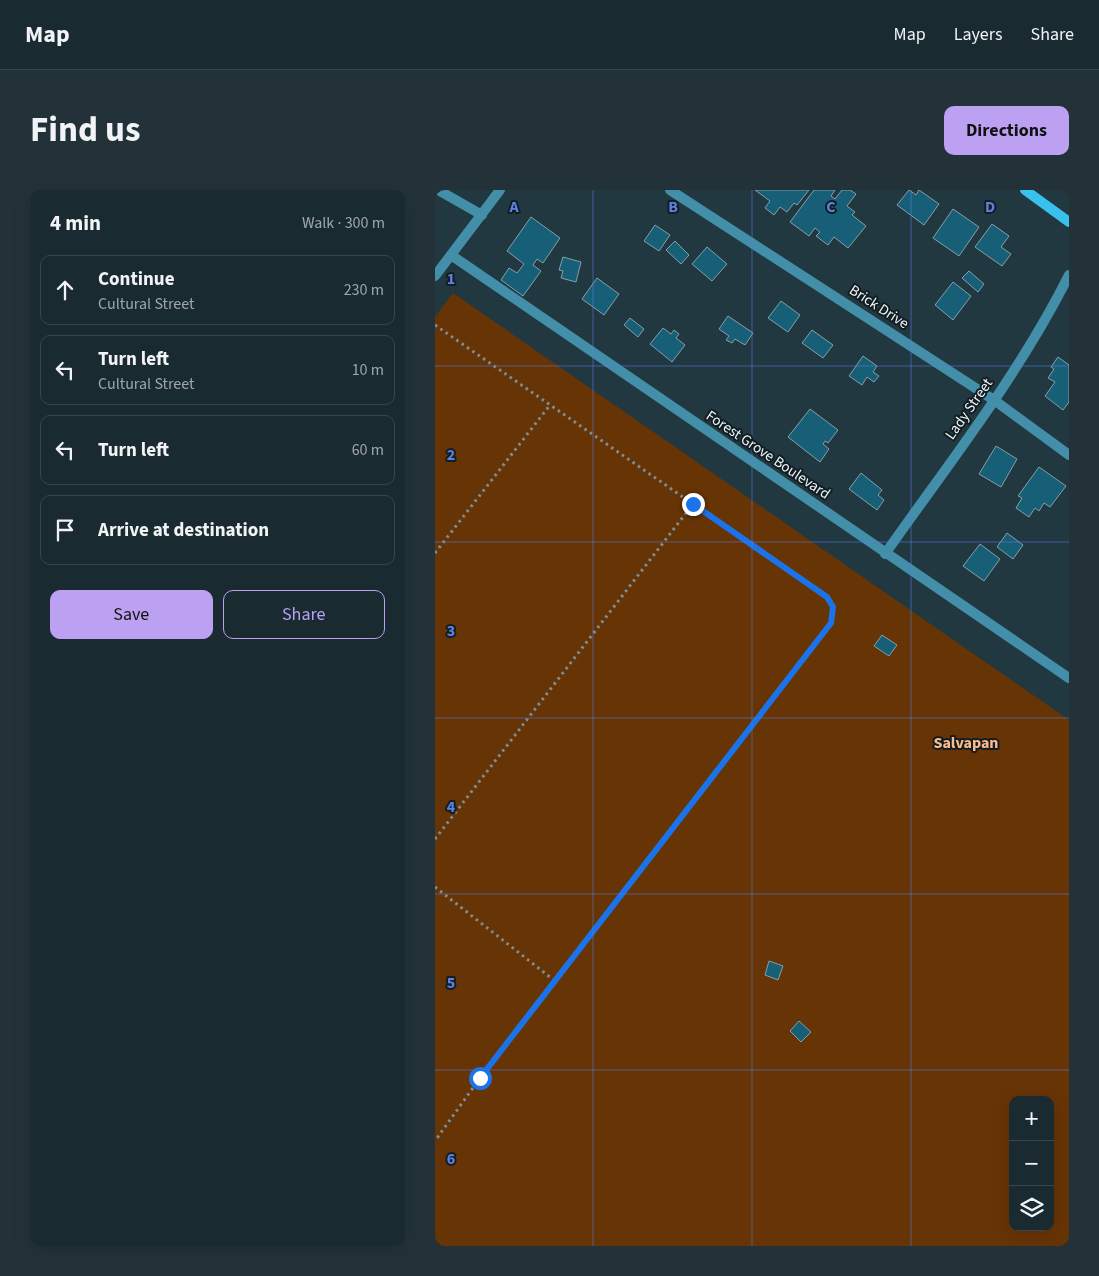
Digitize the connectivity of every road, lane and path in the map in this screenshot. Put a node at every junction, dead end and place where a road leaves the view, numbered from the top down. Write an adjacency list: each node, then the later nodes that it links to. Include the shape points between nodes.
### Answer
1 (438, 190): 5 (street)
2 (500, 190): 5 (street)
3 (670, 190): 11 (street, Brick Drive)
4 (1025, 190): 6 (street)
5 (482, 215): 7 (street)
6 (1069, 222)
7 (451, 255): 9 (street); 16 (street, Forest Grove Boulevard)
8 (1069, 275): 11 (street, Lady Street, via 1048,317)
9 (435, 276)
10 (435, 325): 12 (path)
11 (995, 400): 13 (street, Brick Drive); 16 (street, Lady Street)
12 (550, 405): 14 (path); 15 (path)
13 (1069, 455)
14 (693, 504): 18 (path); 20 (path, via 827,597 833,607 831,623)
15 (435, 553)
16 (885, 554): 17 (street, Forest Grove Boulevard)
17 (1069, 678)
18 (435, 839)
19 (435, 887): 20 (path)
20 (555, 980): 21 (path)
21 (435, 1141)

